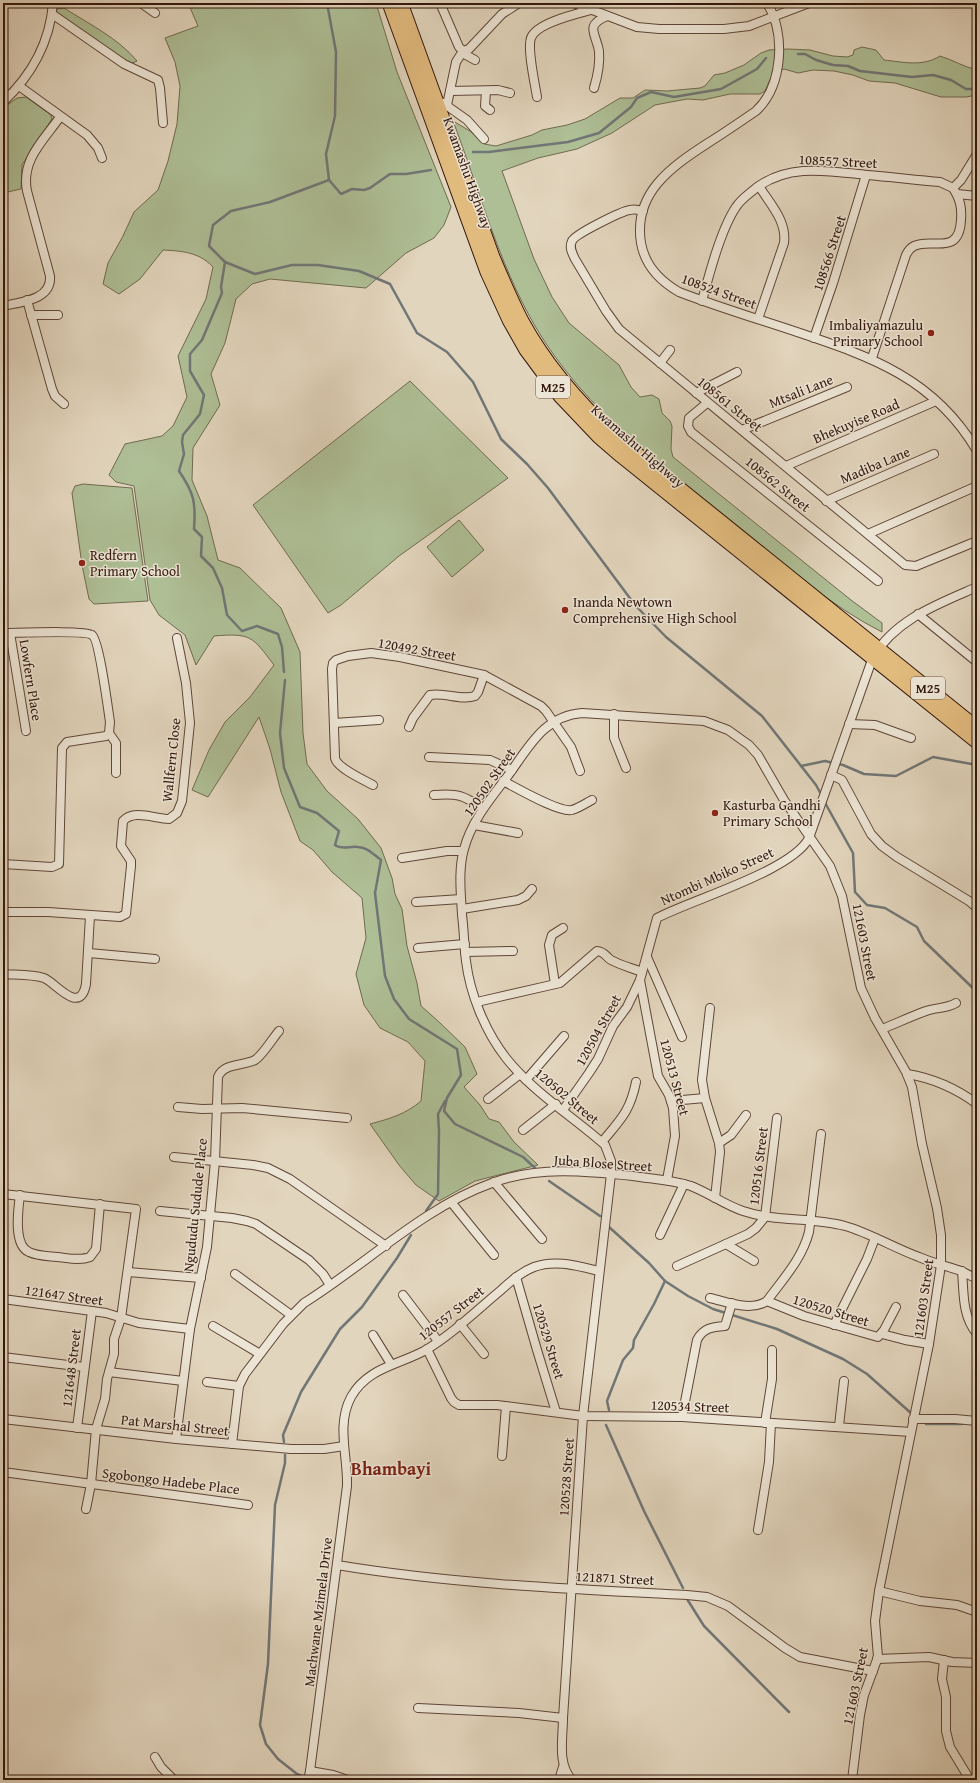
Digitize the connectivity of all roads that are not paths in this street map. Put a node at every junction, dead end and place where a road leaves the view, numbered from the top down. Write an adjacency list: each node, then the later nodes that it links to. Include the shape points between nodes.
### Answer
1 (53, 3): 12 (street)
2 (141, 3): 11 (street)
3 (389, 3): 65 (main road, Kwamashu Highway / M25, via 487,272 509,320 542,373 598,436)
4 (401, 3): 24 (main road, Kwamashu Highway / M25)
5 (440, 3): 15 (street)
6 (519, 3): 15 (street, via 502,14 469,49)
7 (574, 3): 10 (street)
8 (767, 3): 14 (street, 108524 Street)
9 (809, 3): 14 (street)
10 (591, 10): 13 (street); 22 (street, via 551,23 538,30 531,38 530,50)
11 (155, 13)
12 (52, 14): 17 (street, via 43,47); 27 (street, via 124,64 158,80)
13 (608, 16): 14 (street, via 637,26 659,29 742,28); 18 (street, via 598,20 593,28 599,54)
14 (775, 17): 35 (street, 108524 Street, via 778,69 774,85 763,104 745,119 675,165 659,181)
15 (463, 51): 16 (street, via 466,56); 19 (street, via 456,62)
16 (475, 60)
17 (19, 86): 23 (street); 26 (street)
18 (594, 88)
19 (450, 91): 20 (street); 24 (street)
20 (486, 91): 21 (street); 25 (street, via 485,106)
21 (510, 93)
22 (537, 96)
23 (3, 102)
24 (442, 103): 28 (street, via 467,120); 65 (main road, Kwamashu Highway / M25, via 493,257 510,297 534,342 565,385 616,437)
25 (490, 110)
26 (60, 117): 30 (street, via 87,135 98,148); 36 (street, via 35,151 26,169 27,191 50,281 43,294)
27 (163, 123)
28 (484, 139)
29 (977, 154): 33 (street)
30 (102, 158)
31 (866, 175): 32 (street, 108557 Street, via 800,170 777,176); 33 (street, 108557 Street, via 940,182); 42 (street, 108566 Street)
32 (759, 186): 37 (street, 108557 Street, via 741,201 730,218); 41 (street, via 785,233 784,243)
33 (955, 191): 34 (street, 108557 Street); 44 (street, via 962,212 958,234 946,243 919,244 909,249)
34 (977, 196)
35 (643, 211): 37 (street, 108524 Street, via 640,235 645,257 652,269 668,286); 45 (street, 108561 Street, via 631,210 620,213 577,235 572,240 571,250 613,322 626,336)
36 (27, 300): 38 (street); 39 (street)
37 (702, 301): 41 (street, 108524 Street)
38 (3, 306)
39 (31, 315): 40 (street); 51 (street, via 52,389 55,396)
40 (58, 315)
41 (758, 320): 42 (street, 108524 Street)
42 (814, 338): 44 (street, 108524 Street)
43 (670, 350): 45 (street)
44 (872, 358): 49 (street, 108524 Street, via 904,376)
45 (660, 363): 48 (street, 108561 Street)
46 (737, 372): 48 (street)
47 (848, 386): 52 (street, Mtsali Lane)
48 (696, 393): 50 (street, 108561 Street)
49 (936, 401): 53 (street, 108524 Street, via 969,437); 55 (street, Bhekuyise Road)
50 (707, 403): 52 (street, 108561 Street); 60 (street, 108562 Street, via 689,418 688,426 691,432)
51 (64, 404)
52 (742, 430): 55 (street, 108561 Street)
53 (977, 451)
54 (934, 454): 57 (street, Madiba Lane)
55 (786, 466): 57 (street, 108561 Street)
56 (977, 486): 58 (street)
57 (826, 500): 58 (street, 108561 Street)
58 (868, 534): 59 (street, 108561 Street, via 898,560 912,566)
59 (977, 541)
60 (878, 581)
61 (977, 587): 62 (street)
62 (918, 614): 65 (street); 66 (street)
63 (7, 633): 75 (street, Lowfern Place); 76 (street, via 80,632 93,635 98,649 110,722)
64 (177, 638): 102 (street, Wallfern Close, via 186,683 190,723 180,808 169,819 135,815 128,816 123,821 121,846 131,861 128,911 120,917)
65 (876, 653): 72 (street, Ntombi Mbiko Street); 74 (main road, Kwamashu Highway / M25); 78 (main road, Kwamashu Highway / M25)
66 (977, 662)
67 (484, 675): 70 (street, 120492 Street, via 541,706); 71 (street, 120492 Street, via 371,653 340,658 332,669); 73 (street, via 475,696 430,695 413,718)
68 (614, 714): 70 (street, 120502 Street, via 564,715); 80 (street, via 614,738); 92 (street, 120502 Street, via 704,721 723,727 740,737 758,755)
69 (379, 720): 71 (street)
70 (553, 722): 81 (street, 120502 Street, via 538,735); 82 (street, 120492 Street, via 571,747)
71 (334, 723): 86 (street, 120492 Street, via 336,761)
72 (849, 724): 77 (street, via 875,725); 83 (street, Ntombi Mbiko Street)
73 (410, 727)
74 (977, 728)
75 (26, 731)
76 (109, 733): 84 (street, via 116,743); 95 (street, via 101,738 67,742 62,748 59,864 52,868)
77 (911, 738)
78 (977, 742)
79 (429, 757): 81 (street, via 490,760)
80 (626, 768)
81 (512, 770): 85 (street, 120502 Street)
82 (580, 771)
83 (832, 772): 92 (street, Ntombi Mbiko Street); 99 (street, via 842,780 871,834 882,846)
84 (116, 773)
85 (503, 781): 88 (street, via 565,810 572,810); 89 (street, 120502 Street)
86 (373, 785)
87 (434, 795): 89 (street, via 460,795)
88 (592, 800)
89 (483, 810): 90 (street, 120502 Street)
90 (474, 825): 91 (street); 93 (street, 120502 Street)
91 (518, 833)
92 (809, 838): 108 (street, Ntombi Mbiko Street, via 805,845 778,864 743,882 673,909 657,918); 116 (street, 121603 Street, via 830,866 840,889 861,988)
93 (463, 851): 94 (street); 97 (street, 120502 Street)
94 (402, 858)
95 (3, 864)
96 (532, 889): 100 (street, via 518,900)
97 (461, 899): 98 (street); 100 (street, 120502 Street)
98 (416, 902)
99 (977, 908)
100 (462, 909): 105 (street, 120502 Street)
101 (3, 912): 102 (street, Wallfern Close, via 48,912)
102 (90, 916): 107 (street)
103 (563, 928): 112 (street, via 552,935 549,945)
104 (418, 948): 105 (street)
105 (465, 948): 106 (street); 113 (street, 120502 Street)
106 (513, 951)
107 (89, 954): 109 (street); 110 (street, via 85,990 80,996 66,995 46,979)
108 (647, 957): 111 (street, 120504 Street); 119 (street)
109 (155, 959)
110 (3, 974)
111 (641, 976): 112 (street, via 598,951 567,979); 125 (street, 120513 Street, via 658,1076); 130 (street, 120504 Street, via 598,1059)
112 (555, 984): 113 (street)
113 (477, 1002): 121 (street, 120502 Street, via 489,1032)
114 (956, 1003): 116 (street, via 947,1008 926,1011)
115 (710, 1008): 123 (street, via 702,1080)
116 (882, 1029): 120 (street, 121603 Street)
117 (279, 1030): 129 (street, Ngududu Sudude Place, via 256,1059 230,1067 219,1074)
118 (564, 1036): 121 (street)
119 (682, 1037)
120 (907, 1074): 127 (street, via 937,1082); 160 (street, 121603 Street, via 912,1087 937,1208 941,1235)
121 (523, 1077): 124 (street); 126 (street, 120502 Street)
122 (636, 1082): 136 (street, via 626,1113)
123 (705, 1098): 125 (street); 137 (street)
124 (488, 1099)
125 (671, 1101): 141 (street, 120513 Street, via 675,1136)
126 (556, 1104): 130 (street, 120502 Street); 134 (street)
127 (977, 1104)
128 (178, 1107): 129 (street)
129 (218, 1108): 132 (street); 139 (street, Ngududu Sudude Place)
130 (563, 1110): 136 (street, 120502 Street)
131 (746, 1115): 137 (street, via 730,1135)
132 (347, 1118)
133 (777, 1118): 151 (street, 120516 Street)
134 (523, 1130)
135 (821, 1134): 152 (street)
136 (602, 1142): 140 (street, 120502 Street, via 610,1155)
137 (719, 1143): 146 (street, via 720,1166)
138 (174, 1157): 139 (street)
139 (215, 1161): 150 (street, Ngududu Sudude Place); 157 (street, via 253,1164 278,1172)
140 (611, 1174): 141 (street, Juba Blose Street); 142 (street, Juba Blose Street, via 553,1171); 162 (street, 120528 Street)
141 (667, 1180): 143 (street, Juba Blose Street)
142 (494, 1182): 147 (street, Juba Blose Street); 155 (street)
143 (684, 1184): 146 (street, Juba Blose Street); 153 (street)
144 (3, 1194): 145 (street)
145 (20, 1195): 148 (street); 148 (street, via 19,1238 24,1249 40,1255 75,1259 90,1257 96,1249)
146 (715, 1198): 151 (street, Juba Blose Street)
147 (451, 1202): 157 (street, Juba Blose Street); 158 (street)
148 (100, 1204): 164 (street, via 136,1209)
149 (160, 1211): 150 (street)
150 (210, 1216): 167 (street, Ngududu Sudude Place); 169 (street, via 239,1219 256,1224 309,1260)
151 (765, 1217): 152 (street, Juba Blose Street); 156 (street, via 753,1231)
152 (811, 1220): 154 (street, Juba Blose Street, via 847,1227); 173 (street, via 805,1246)
153 (660, 1235)
154 (875, 1238): 160 (street, Juba Blose Street); 180 (street)
155 (542, 1239)
156 (726, 1244): 159 (street); 161 (street)
157 (386, 1246): 169 (street, Juba Blose Street)
158 (494, 1255)
159 (754, 1261)
160 (941, 1265): 163 (street, Juba Blose Street); 187 (street, 121603 Street)
161 (677, 1266)
162 (599, 1271): 166 (street, 120557 Street, via 571,1265 547,1264 532,1268); 202 (street, 120528 Street)
163 (962, 1271): 168 (street, Juba Blose Street); 184 (street, via 965,1312)
164 (128, 1272): 167 (street); 178 (street)
165 (234, 1274): 177 (street)
166 (516, 1277): 179 (street, 120557 Street); 201 (street, 120529 Street)
167 (201, 1278): 182 (street, Ngududu Sudude Place)
168 (977, 1278)
169 (330, 1285): 177 (street, Juba Blose Street)
170 (403, 1295): 186 (street)
171 (710, 1298): 174 (street)
172 (3, 1300): 176 (street, 121647 Street)
173 (767, 1301): 174 (street, via 753,1306); 180 (street, 120520 Street)
174 (731, 1306): 203 (street, via 726,1323 700,1334 694,1350)
175 (896, 1307): 183 (street, 120520 Street)
176 (92, 1311): 178 (street, 121647 Street); 194 (street, 121648 Street)
177 (290, 1315): 190 (street, Juba Blose Street)
178 (121, 1318): 182 (street, 121647 Street, via 139,1323); 195 (street, via 115,1333 114,1354)
179 (460, 1324): 186 (street, 120557 Street); 191 (street)
180 (834, 1325): 183 (street, 120520 Street, via 878,1337)
181 (213, 1326): 190 (street)
182 (190, 1329): 196 (street, Ngududu Sudude Place)
183 (882, 1334): 187 (street)
184 (977, 1334)
185 (373, 1335): 193 (street)
186 (438, 1341): 188 (street, 120557 Street)
187 (929, 1344): 205 (street, 121603 Street)
188 (427, 1349): 193 (street, 120557 Street); 200 (street, 120534 Street, via 454,1402 460,1405)
189 (772, 1350): 207 (street)
190 (260, 1354): 199 (street, Juba Blose Street)
191 (484, 1354)
192 (3, 1356): 194 (street)
193 (391, 1364): 214 (street, 120557 Street, via 373,1373 355,1390 347,1407 343,1426)
194 (84, 1367): 209 (street, 121648 Street)
195 (109, 1372): 196 (street); 210 (street, via 105,1399)
196 (183, 1381): 212 (street, Ngududu Sudude Place)
197 (844, 1381): 208 (street)
198 (207, 1382): 199 (street)
199 (239, 1386): 213 (street, Juba Blose Street)
200 (506, 1406): 201 (street, 120534 Street); 215 (street)
201 (556, 1412): 202 (street, 120534 Street)
202 (583, 1416): 203 (street, 120534 Street); 222 (street, 120528 Street)
203 (682, 1417): 207 (street, 120534 Street)
204 (3, 1419): 209 (street, Pat Marshal Street)
205 (913, 1419): 206 (street); 211 (street, 121603 Street)
206 (977, 1421)
207 (768, 1423): 208 (street, 120534 Street); 220 (street, via 769,1462)
208 (839, 1426): 211 (street, 120534 Street)
209 (77, 1428): 210 (street, Pat Marshal Street)
210 (96, 1429): 212 (street, Pat Marshal Street); 217 (street)
211 (911, 1432): 223 (street, 121603 Street)
212 (176, 1439): 213 (street, Pat Marshal Street)
213 (232, 1444): 214 (street, Pat Marshal Street, via 311,1450)
214 (344, 1446): 221 (street, Machwane Mzimela Drive, via 347,1486)
215 (502, 1456)
216 (3, 1472): 217 (street, Sgobongo Hadebe Place)
217 (91, 1484): 218 (street, Sgobongo Hadebe Place); 219 (street)
218 (248, 1504)
219 (86, 1509)
220 (758, 1530)
221 (337, 1565): 222 (street, 121871 Street, via 493,1584); 234 (street, Machwane Mzimela Drive)
222 (571, 1588): 228 (street, 121871 Street, via 707,1597 728,1606 794,1654); 230 (street, 120528 Street)
223 (879, 1591): 224 (street, via 920,1601 958,1605); 225 (street, 121603 Street, via 875,1621)
224 (977, 1612)
225 (877, 1659): 226 (street, via 929,1657); 228 (street, 121603 Street)
226 (944, 1660): 227 (street); 233 (street, via 942,1679 946,1697 946,1732 950,1747)
227 (977, 1663)
228 (873, 1671): 239 (street, 121603 Street, via 864,1694)
229 (418, 1708): 230 (street)
230 (563, 1718): 232 (street, 120528 Street)
231 (155, 1757): 235 (street)
232 (563, 1767): 237 (street, 120528 Street); 238 (street)
233 (967, 1775)
234 (309, 1776): 236 (street, via 333,1774)
235 (174, 1780)
236 (348, 1780)
237 (559, 1780)
238 (572, 1780)
239 (852, 1780)

